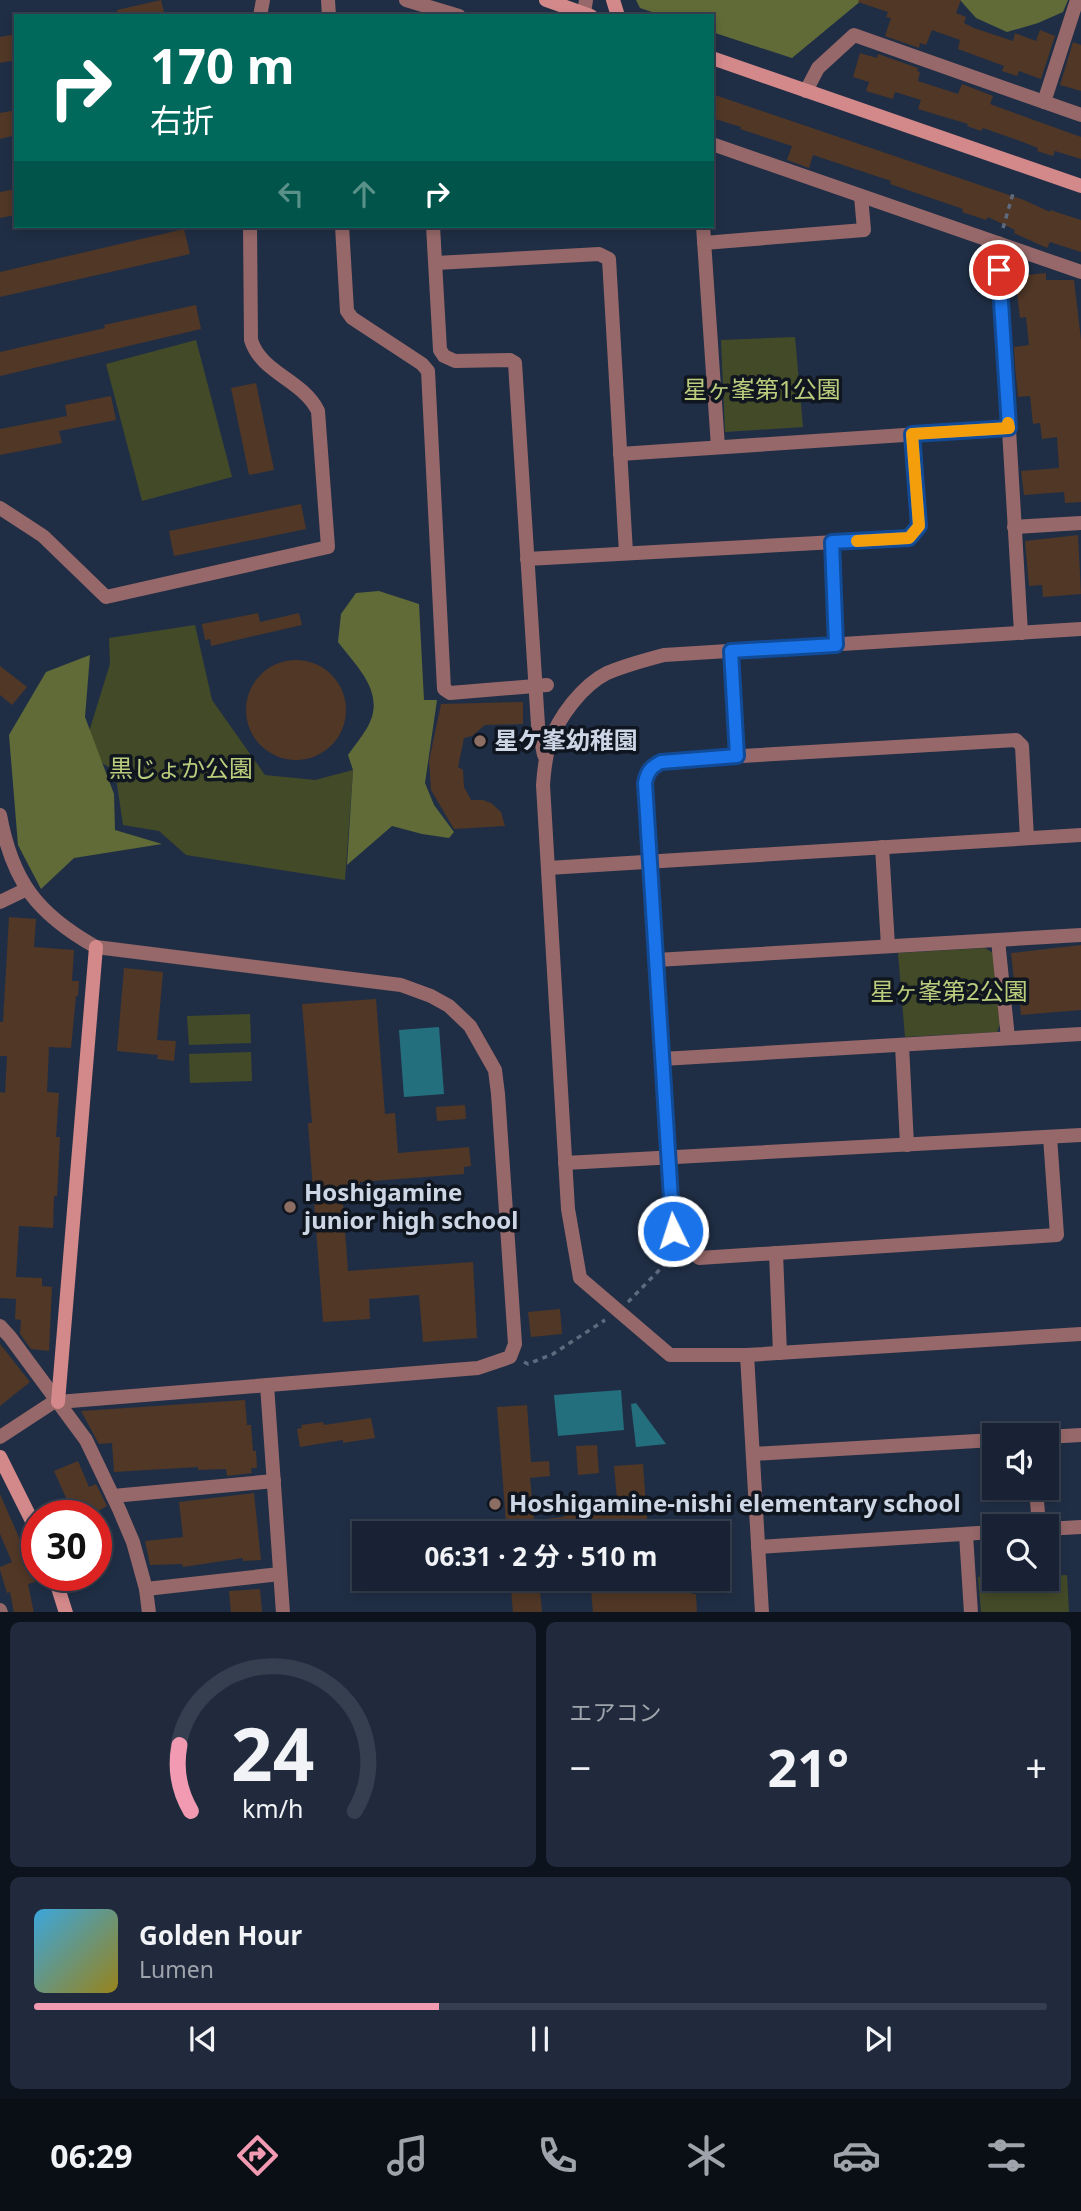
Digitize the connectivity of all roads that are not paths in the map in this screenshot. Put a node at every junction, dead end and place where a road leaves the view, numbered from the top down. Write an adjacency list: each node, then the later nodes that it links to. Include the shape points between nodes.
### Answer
1 (546, 0): 4 (street)
2 (1077, 0): 8 (street)
3 (416, 7): 5 (street)
4 (587, 10)
5 (449, 14)
6 (714, 59): 7 (street)
7 (806, 91): 8 (street, via 818,68 854,35); 11 (street)
8 (1044, 102): 9 (street)
9 (1081, 115)
10 (714, 145): 12 (street)
11 (1081, 186)
12 (861, 195): 17 (street, via 864,230); 18 (street)
13 (250, 228): 25 (street, via 251,340 263,361 304,392 318,411 328,547 106,597 43,536)
14 (342, 228): 35 (street, via 347,311 428,371 444,689 450,693)
15 (433, 228): 19 (street)
16 (703, 228): 17 (street)
17 (704, 243): 23 (street)
18 (998, 243): 20 (street); 21 (street)
19 (436, 263): 24 (street, via 599,254 609,259); 30 (street, via 444,356 455,361 515,363)
20 (1081, 272)
21 (1009, 428): 22 (street); 27 (street)
22 (912, 434): 23 (street); 28 (street, via 919,526 909,538)
23 (718, 447): 24 (street)
24 (620, 454): 29 (street)
25 (0, 508)
26 (1081, 523): 27 (street)
27 (1014, 527): 32 (street)
28 (832, 542): 29 (street); 33 (street)
29 (626, 554): 30 (street)
30 (527, 559): 35 (street)
31 (1081, 629): 32 (street)
32 (1021, 633): 33 (street)
33 (836, 645): 34 (street)
34 (731, 651): 36 (street); 37 (street, via 664,655 605,674 573,703)
35 (541, 686): 37 (street, via 538,725)
36 (737, 756): 40 (street, via 1016,740 1022,746); 42 (street, via 673,760 653,766 647,773)
37 (545, 760): 43 (street)
38 (0, 815): 44 (street, via 6,846)
39 (1081, 835): 40 (street)
40 (1027, 838): 41 (street)
41 (881, 847): 42 (street); 49 (street)
42 (650, 861): 43 (street); 51 (street)
43 (548, 868): 60 (street)
44 (27, 889): 45 (street); 50 (street, via 52,918)
45 (0, 902): 46 (street)
46 (0, 907)
47 (1081, 935): 48 (street)
48 (998, 940): 49 (street); 53 (street)
49 (888, 946): 51 (street)
50 (96, 947): 66 (street, via 401,985 449,1006 470,1026 495,1069 515,1344 510,1357 478,1368); 67 (street)
51 (656, 960): 55 (street)
52 (1081, 1034): 53 (street)
53 (1008, 1038): 54 (street)
54 (902, 1045): 55 (street); 58 (street)
55 (662, 1059): 59 (street)
56 (1081, 1135): 57 (street)
57 (1050, 1137): 58 (street); 61 (street, via 1057,1235)
58 (907, 1145): 59 (street)
59 (668, 1158): 60 (street); 61 (street, via 673,1231 699,1258)
60 (565, 1163): 65 (street, via 580,1278 670,1355)
61 (776, 1253): 64 (street)
62 (0, 1326): 67 (street)
63 (1081, 1334): 64 (street)
64 (780, 1353): 65 (street)
65 (747, 1355): 72 (street)
66 (267, 1385): 67 (street); 74 (street)
67 (58, 1402): 70 (street); 75 (street, via 86,1440)
68 (1081, 1434): 69 (street)
69 (1059, 1436)
70 (0, 1437)
71 (982, 1441): 72 (street)
72 (753, 1454): 81 (street)
73 (0, 1457): 76 (street)
74 (274, 1481): 75 (street); 82 (street)
75 (113, 1496): 83 (street)
76 (22, 1500)
77 (1081, 1527): 78 (street)
78 (1059, 1528)
79 (982, 1533): 80 (street)
80 (967, 1534): 81 (street); 89 (street)
81 (758, 1547): 88 (street)
82 (281, 1574): 83 (street); 87 (street)
83 (146, 1589): 86 (street)
84 (59, 1591): 85 (street)
85 (66, 1612)
86 (149, 1612)
87 (283, 1612)
88 (762, 1612)
89 (971, 1612)

